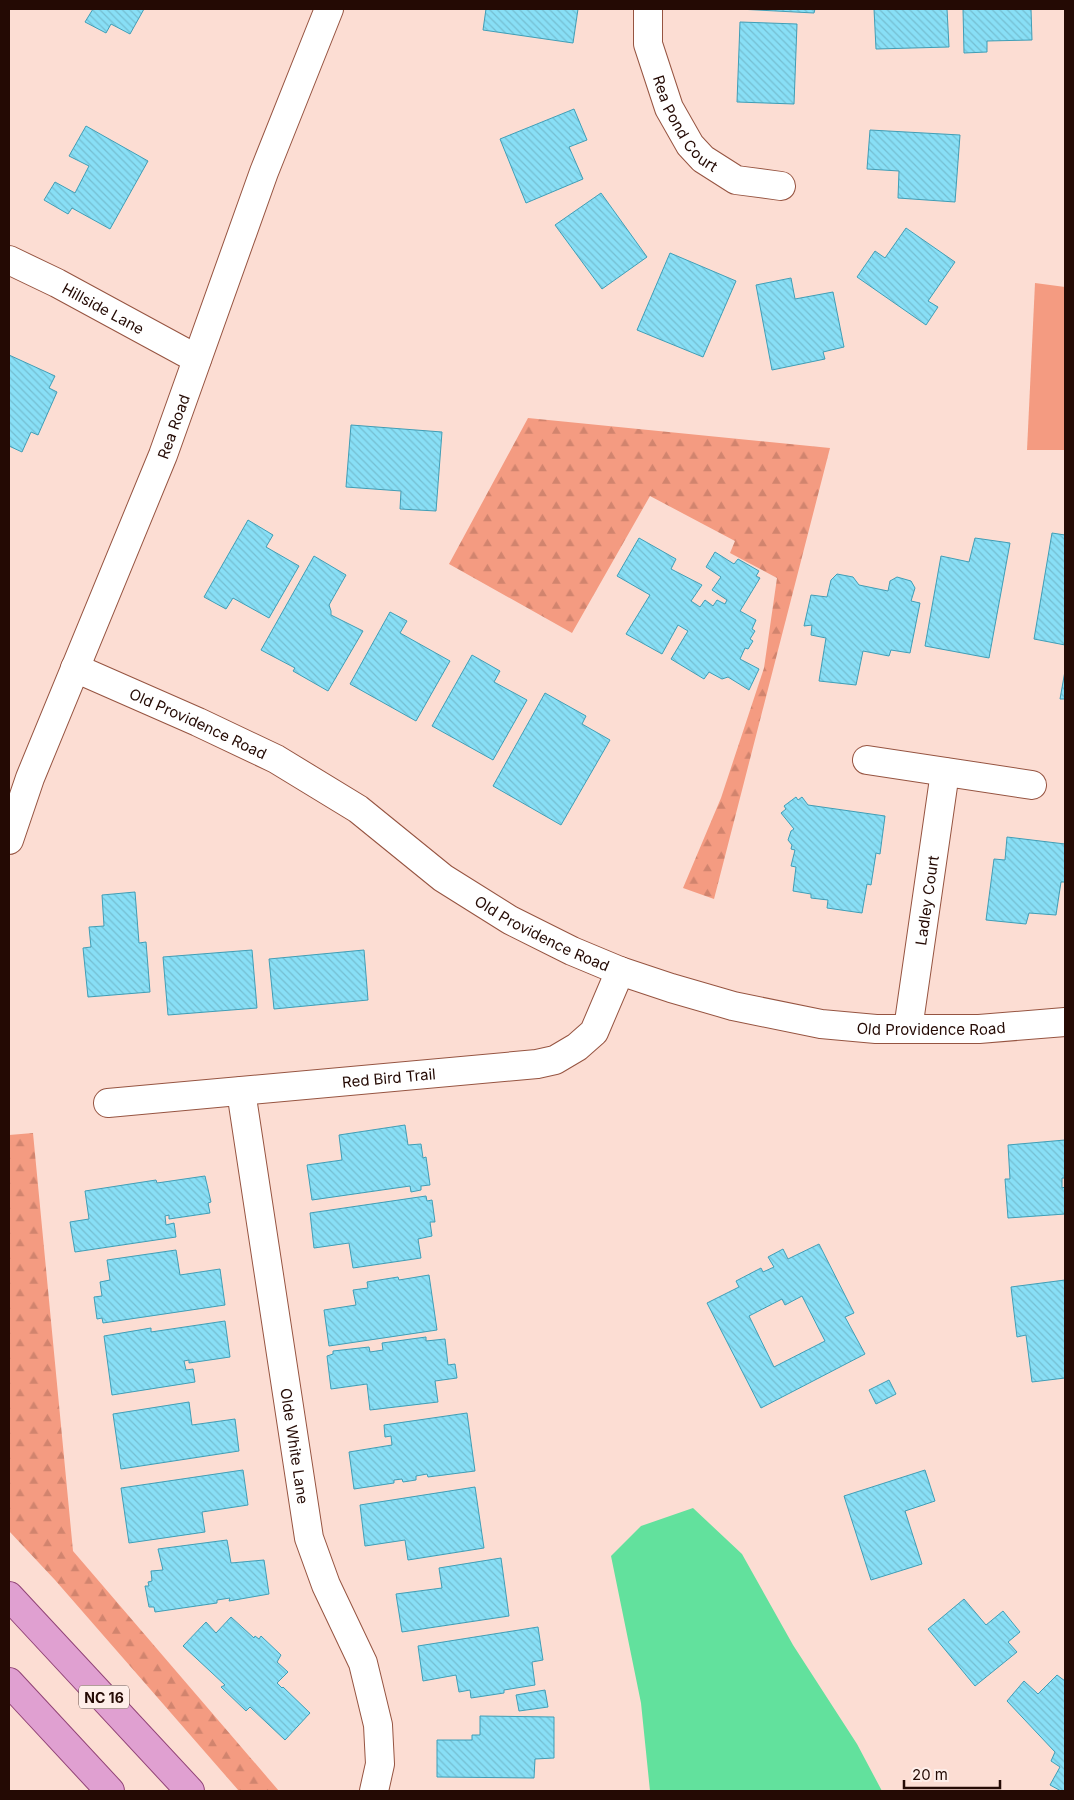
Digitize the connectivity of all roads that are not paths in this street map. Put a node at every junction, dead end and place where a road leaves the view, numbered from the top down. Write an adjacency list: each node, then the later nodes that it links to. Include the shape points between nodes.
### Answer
1 (329, 9): 5 (street, Rea Road, via 264,172)
2 (648, 9): 3 (street, Rea Pond Court, via 648,44 669,108 690,145 703,159 736,180)
3 (781, 186)
4 (9, 260): 5 (street, Hillside Lane)
5 (197, 358): 6 (street, Rea Road, via 163,456)
6 (76, 668): 10 (street, Rea Road, via 30,778); 11 (street, Old Providence Road, via 276,759 358,809 443,878 510,920)
7 (867, 760): 8 (street)
8 (945, 772): 9 (street); 13 (street, Ladley Court)
9 (1032, 785)
10 (9, 840)
11 (620, 971): 13 (street, Old Providence Road, via 753,1010 822,1024); 14 (street, Red Bird Trail, via 594,1032 556,1060)
12 (1065, 1022): 13 (street, Old Providence Road, via 980,1029)
13 (908, 1029)
14 (241, 1091): 15 (street, Red Bird Trail); 20 (street, Olde White Lane, via 309,1538 326,1585 363,1663 378,1725 380,1764)
15 (108, 1103)
16 (9, 1596): 19 (main road, NC 16)
17 (9, 1682): 18 (main road)
18 (110, 1791)
19 (190, 1791)
20 (373, 1791)

